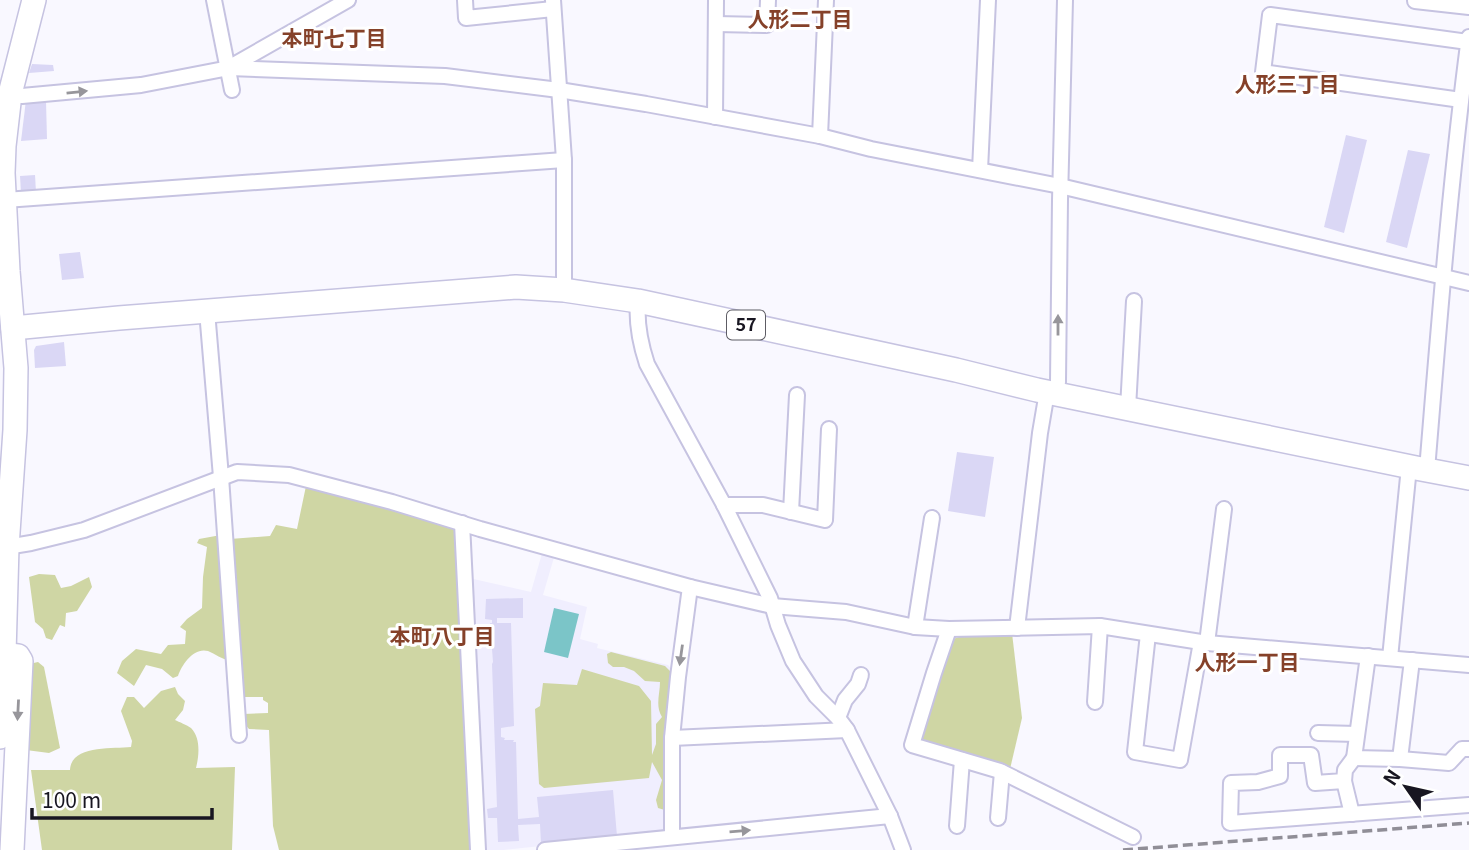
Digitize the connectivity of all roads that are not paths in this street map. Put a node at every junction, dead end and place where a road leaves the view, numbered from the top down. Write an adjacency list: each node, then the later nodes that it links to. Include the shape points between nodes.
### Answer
1 (34, 0): 18 (main road)
2 (214, 0): 15 (street)
3 (348, 0): 15 (street)
4 (465, 0): 11 (street, via 466,18)
5 (716, 0): 13 (street)
6 (768, 0): 13 (street, via 767,25)
7 (825, 0): 21 (street)
8 (988, 0): 23 (street)
9 (1065, 0): 24 (street)
10 (1412, 0): 12 (street)
11 (553, 5): 17 (street)
12 (1469, 7)
13 (716, 24): 20 (street)
14 (1469, 39): 19 (street); 19 (street, via 1269,15 1263,72)
15 (229, 68): 16 (street); 17 (street, via 445,76); 18 (street, one-way to 15, via 22,96 141,86)
16 (232, 90)
17 (559, 90): 20 (street); 22 (street)
18 (5, 93): 25 (main road)
19 (1464, 93): 26 (street)
20 (715, 117): 21 (street)
21 (820, 136): 23 (street)
22 (564, 160): 25 (street); 28 (street)
23 (980, 170): 24 (street)
24 (1060, 186): 26 (street); 33 (street, one-way to 24, via 1058,382)
25 (5, 200): 32 (main road)
26 (1443, 278): 27 (street); 37 (street)
27 (1469, 283)
28 (564, 290): 29 (main road, 57); 31 (main road, 57, via 516,287)
29 (638, 301): 33 (main road, 57); 40 (street, via 636,321 647,364)
30 (1134, 301): 35 (street)
31 (207, 311): 32 (main road, 57); 38 (street)
32 (13, 328): 45 (main road, via 15,430)
33 (1051, 393): 35 (main road, 57); 50 (street, via 1040,433)
34 (797, 395): 42 (street)
35 (1128, 408): 37 (main road, 57)
36 (830, 429): 42 (street, via 825,520)
37 (1418, 468): 39 (main road, 57); 56 (street)
38 (221, 477): 44 (street, via 237,472 289,475); 45 (street, via 84,530); 64 (street)
39 (1469, 478)
40 (724, 505): 42 (street, via 763,505); 47 (street)
41 (1224, 509): 53 (street)
42 (791, 512)
43 (932, 518): 49 (street)
44 (462, 523): 46 (street); 81 (street)
45 (3, 547): 54 (main road)
46 (690, 587): 47 (street); 66 (street, one-way to 66)
47 (772, 606): 49 (street, via 846,612); 61 (street, via 793,661 816,696)
48 (1100, 626): 50 (street); 52 (street); 60 (street)
49 (915, 627): 51 (street)
50 (1017, 628): 51 (street)
51 (949, 629): 70 (street, via 912,745)
52 (1149, 634): 53 (street); 53 (street, via 1135,752 1180,760)
53 (1204, 642): 55 (street)
54 (2, 654): 65 (main road); 80 (main road, one-way to 80, via 18,656 21,661)
55 (1368, 656): 56 (street); 63 (street)
56 (1391, 658): 57 (street)
57 (1412, 660): 58 (street); 69 (street)
58 (1469, 665)
59 (861, 675): 61 (street, via 845,700)
60 (1095, 702)
61 (843, 724): 66 (street); 75 (street)
62 (1318, 733): 63 (street)
63 (1357, 734): 68 (street)
64 (239, 735)
65 (0, 737)
66 (672, 738): 79 (street)
67 (1469, 750): 69 (street, via 1462,749 1449,762)
68 (1354, 758): 69 (street); 72 (street)
69 (1400, 759)
70 (962, 760): 71 (street); 77 (street)
71 (1002, 772): 76 (street); 78 (street)
72 (1343, 781): 74 (street); 74 (street, via 1315,783 1311,755 1280,755 1280,776 1231,783 1230,823)
73 (1469, 805): 74 (street)
74 (1352, 814)
75 (890, 816): 79 (street, one-way to 75); 83 (street)
76 (998, 818)
77 (957, 826)
78 (1133, 836)
79 (672, 837): 82 (street)
80 (12, 850)
81 (478, 850)
82 (545, 850)
83 (903, 850)

